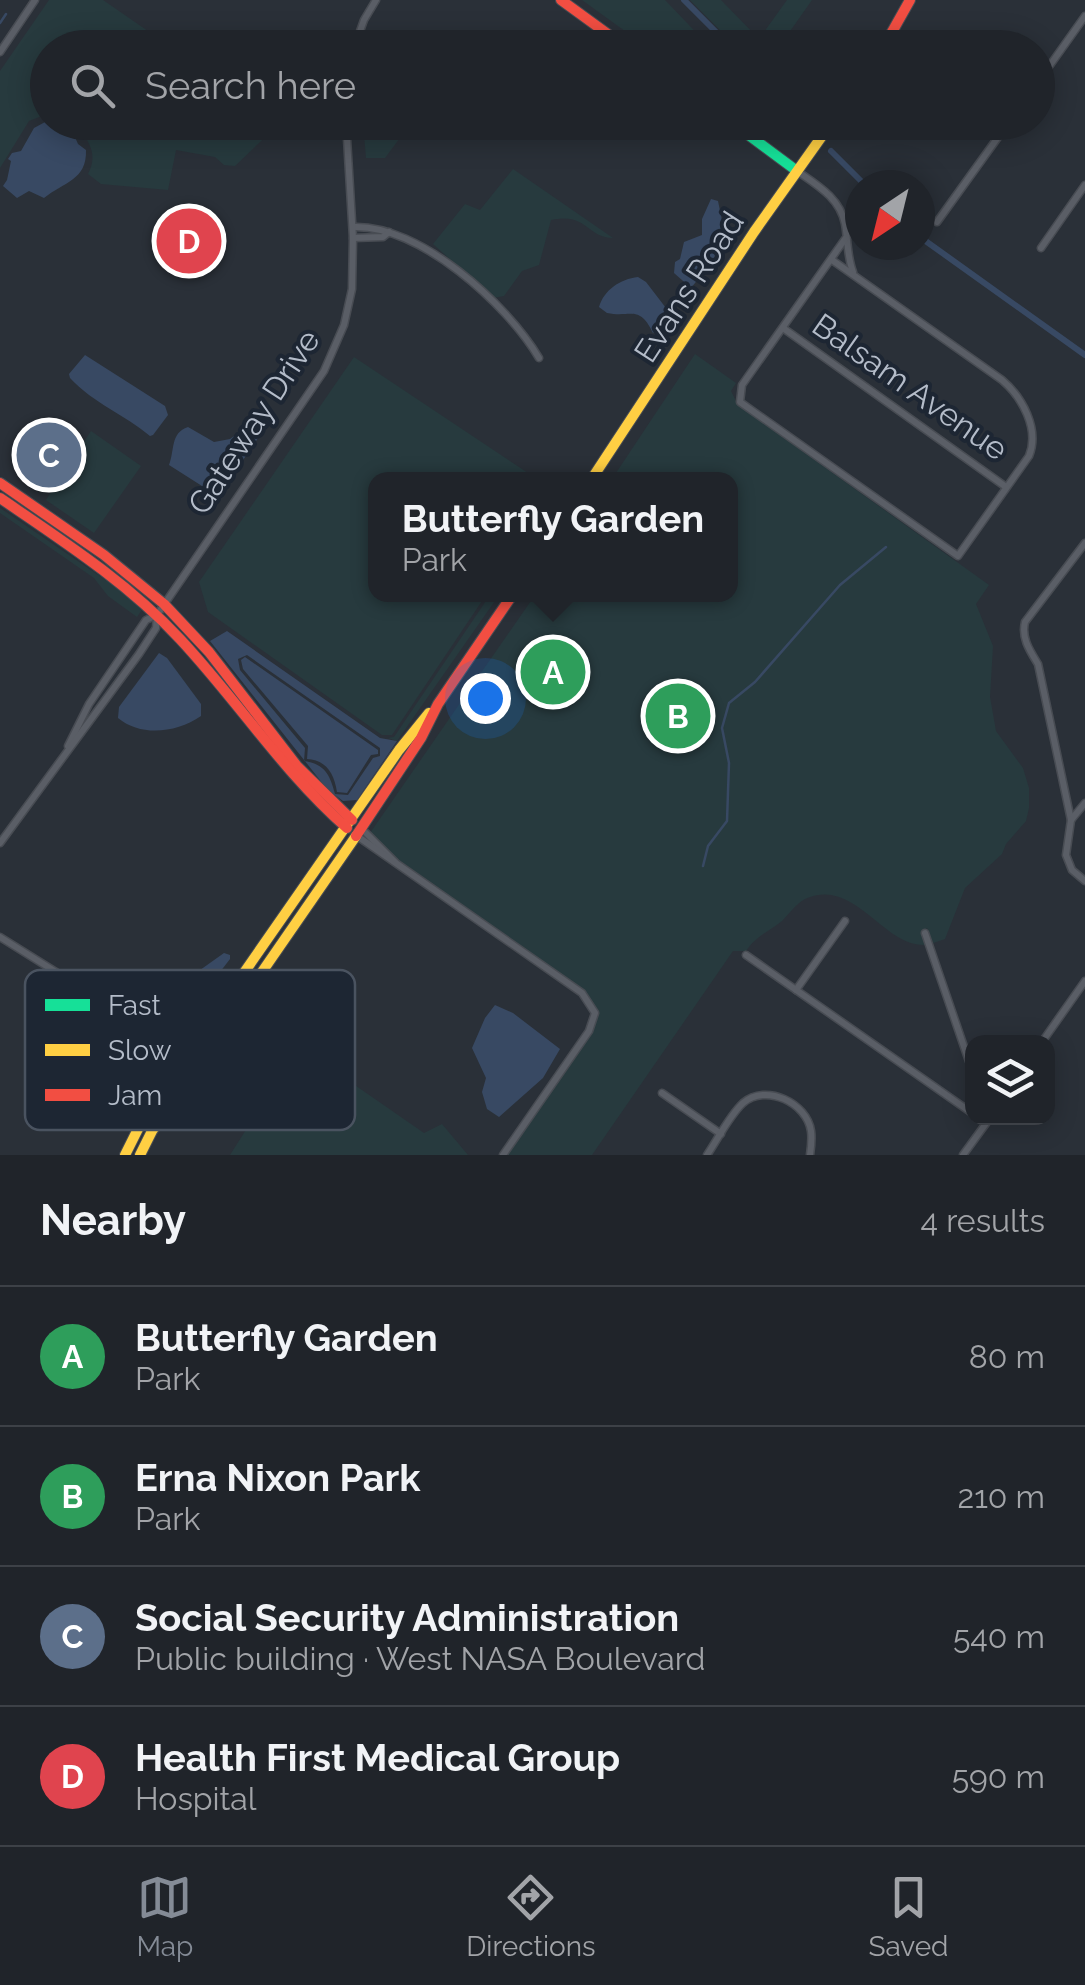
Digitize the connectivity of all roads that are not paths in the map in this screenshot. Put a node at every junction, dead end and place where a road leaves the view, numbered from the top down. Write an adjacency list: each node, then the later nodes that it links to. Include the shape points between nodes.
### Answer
1 (36, 0): 9 (street)
2 (376, 0): 6 (street)
3 (561, 0): 7 (main road)
4 (910, 0): 8 (main road)
5 (1085, 16): 10 (street)
6 (360, 30)
7 (602, 30)
8 (893, 30)
9 (0, 52)
10 (1055, 58)
11 (347, 140): 18 (street, Gateway Drive)
12 (755, 140): 15 (main road)
13 (819, 140): 15 (main road, Evans Road)
14 (996, 140): 17 (street)
15 (797, 171): 21 (street, via 836,203); 28 (main road, Evans Road)
16 (1085, 185): 22 (street)
17 (938, 222)
18 (353, 227): 19 (street); 20 (street, Gateway Drive)
19 (389, 232): 20 (street); 27 (street, via 424,246 481,292)
20 (353, 238): 34 (street, Gateway Drive, via 352,289 324,371)
21 (845, 238): 23 (street)
22 (1041, 248)
23 (832, 260): 25 (street); 26 (street)
24 (851, 260): 25 (street)
25 (856, 277): 30 (street, via 1018,394 1033,446)
26 (784, 328): 30 (street, Balsam Avenue); 30 (street, via 739,393 740,402 958,556)
27 (539, 358)
28 (596, 472)
29 (0, 483): 34 (main road)
30 (1007, 487)
31 (0, 498): 35 (main road)
32 (1085, 542): 39 (street, via 1024,622)
33 (508, 602): 36 (main road)
34 (164, 604): 35 (street, Gateway Drive); 40 (main road)
35 (157, 615): 37 (street, Gateway Drive, via 139,654); 37 (street, Gateway Drive, via 146,620 99,688); 40 (main road, via 286,772)
36 (438, 704): 40 (main road); 41 (main road)
37 (66, 752): 42 (street)
38 (1085, 804): 39 (street)
39 (1071, 820): 43 (street, via 1066,855)
40 (348, 823): 41 (main road); 49 (main road)
41 (359, 832): 50 (main road); 61 (street, via 582,993 595,1013 590,1031)
42 (0, 843)
43 (1085, 881)
44 (845, 920): 52 (street)
45 (925, 932): 54 (street)
46 (0, 937): 48 (street)
47 (746, 955): 52 (street)
48 (53, 970)
49 (246, 970)
50 (264, 970)
51 (1085, 982): 53 (street)
52 (796, 990): 56 (street)
53 (1047, 1035)
54 (965, 1049)
55 (662, 1093): 59 (street)
56 (965, 1108)
57 (981, 1125): 64 (street)
58 (136, 1130): 60 (main road)
59 (721, 1134): 62 (street); 63 (street, via 755,1096 783,1097 807,1119)
60 (125, 1155)
61 (504, 1155)
62 (707, 1155)
63 (810, 1155)
64 (963, 1155)

